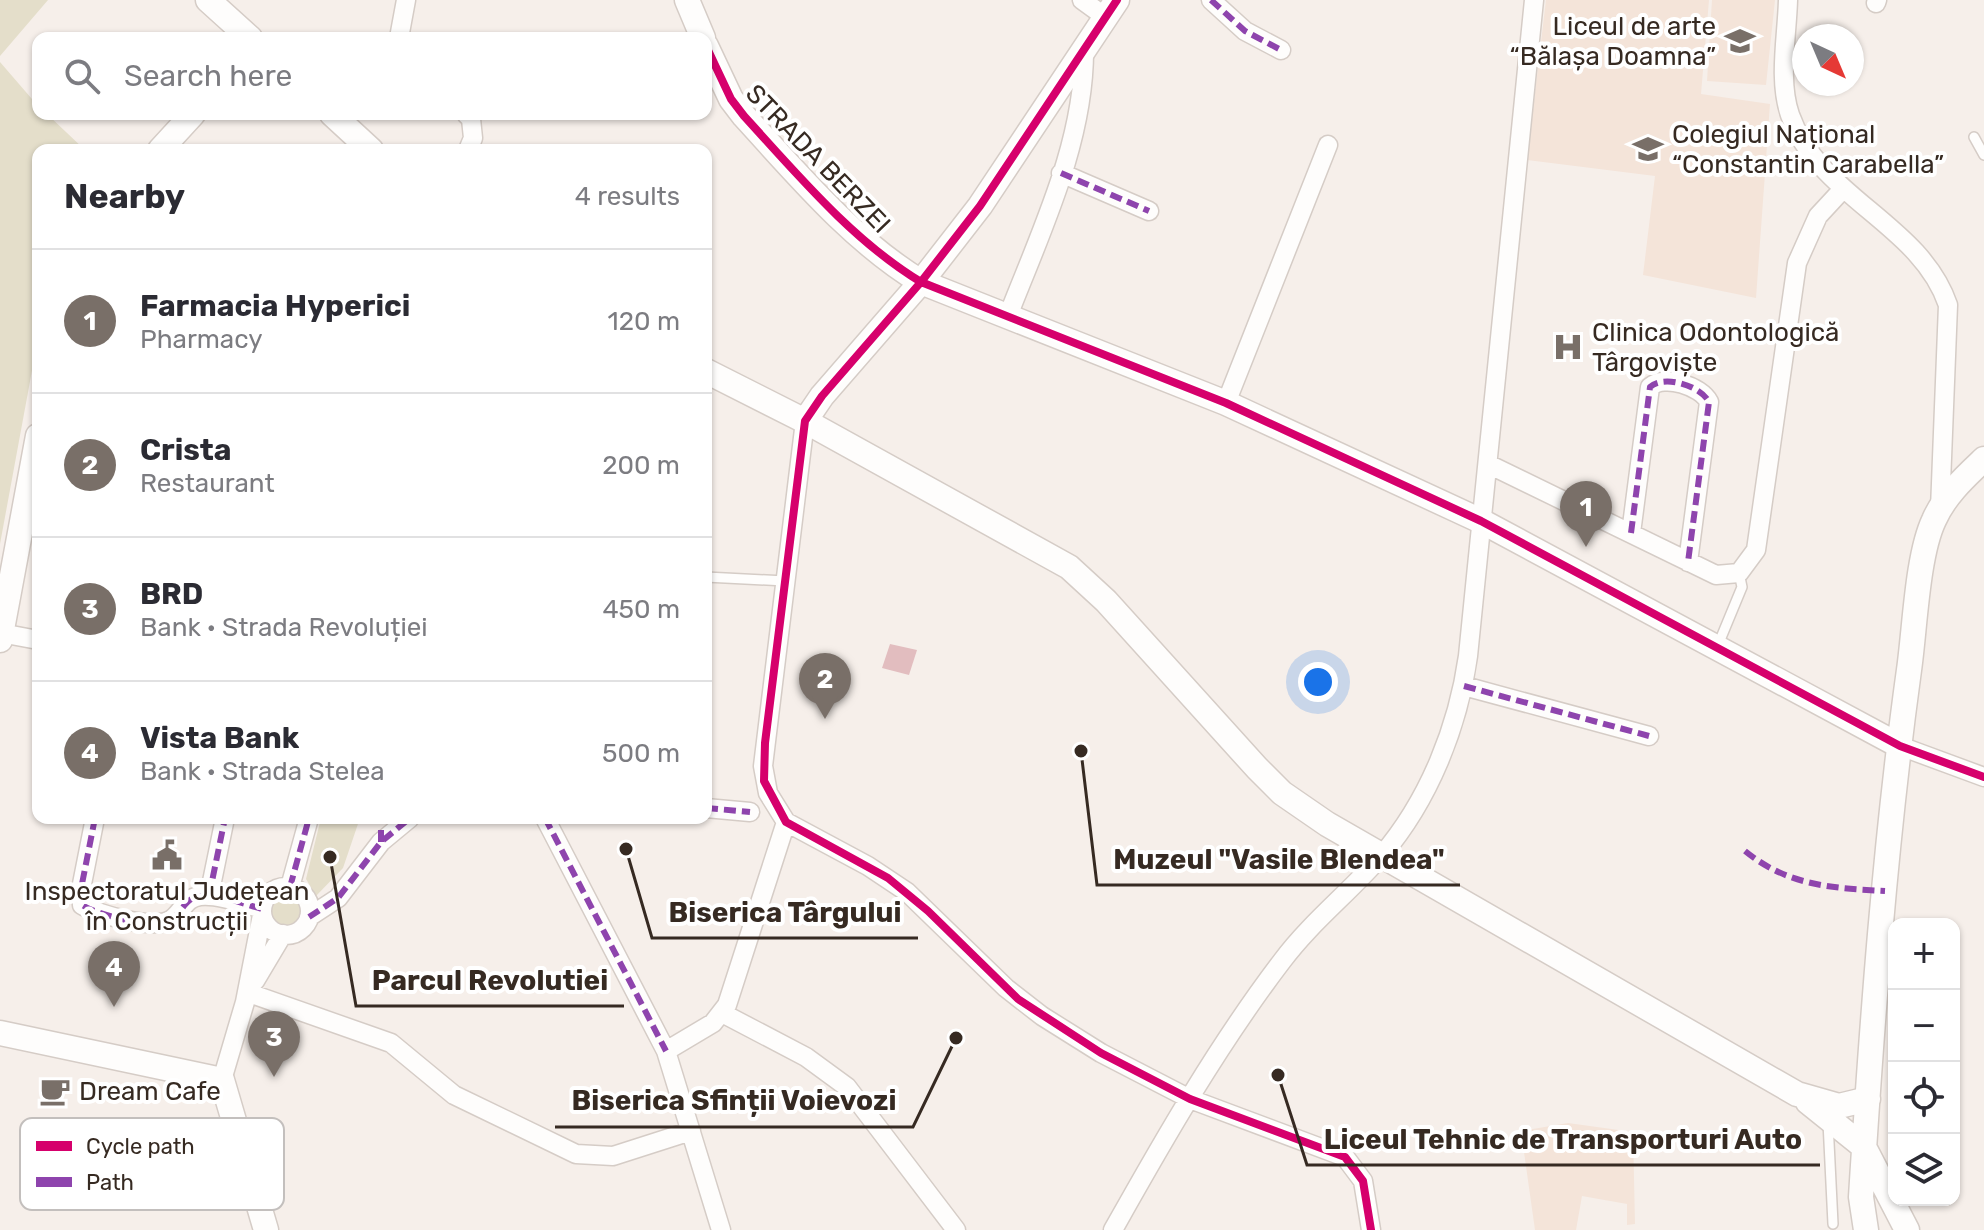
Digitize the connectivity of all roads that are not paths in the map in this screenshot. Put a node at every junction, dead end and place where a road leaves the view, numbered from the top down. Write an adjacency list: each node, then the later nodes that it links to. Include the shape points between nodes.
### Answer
1 (208, 0): 9 (street)
2 (406, 0): 10 (street)
3 (687, 0): 11 (street)
4 (1082, 0): 8 (street)
5 (1211, 0): 13 (street, via 1245,31)
6 (1534, 0): 33 (street)
7 (1788, 0): 25 (street, via 1785,79 1790,115 1816,159)
8 (1110, 8): 12 (street)
9 (243, 32)
10 (400, 32)
11 (700, 32)
12 (1084, 45): 24 (street, via 1079,106); 27 (street, via 1022,146)
13 (1281, 50)
14 (712, 60): 27 (street, STRADA BERZEI, via 744,116 859,233)
15 (188, 120): 19 (street)
16 (338, 120): 20 (street)
17 (471, 120): 21 (street)
18 (1974, 137): 23 (lane)
19 (166, 144)
20 (364, 144)
21 (470, 144)
22 (1328, 145): 30 (street)
23 (1984, 155)
24 (1061, 173): 26 (street); 28 (street)
25 (1843, 189): 35 (street, via 1910,245 1941,286 1948,305); 39 (street, via 1818,216 1797,263 1756,550)
26 (1149, 211)
27 (921, 282): 28 (street, STRADA BERZEI); 31 (street)
28 (1008, 316): 30 (street, STRADA BERZEI)
29 (712, 374): 31 (street)
30 (1226, 403): 36 (street, STRADA BERZEI)
31 (805, 421): 41 (street); 59 (street, via 1069,567 1282,793)
32 (1984, 459): 35 (street)
33 (1488, 464): 36 (street); 37 (street)
34 (32, 473): 42 (street)
35 (1940, 509): 47 (street, via 1925,559)
36 (1481, 521): 44 (street, STRADA BERZEI); 45 (street)
37 (1631, 533): 38 (street); 38 (street, via 1650,387 1663,382 1694,387 1709,402)
38 (1688, 562): 39 (street, via 1716,575)
39 (1739, 573): 44 (lane, via 1742,587)
40 (712, 577): 41 (lane)
41 (785, 581): 51 (street, via 763,766 768,793)
42 (1, 637): 43 (street)
43 (32, 640)
44 (1717, 648): 47 (street, STRADA BERZEI)
45 (1464, 686): 46 (street); 59 (street, via 1432,775)
46 (1649, 736)
47 (1900, 746): 48 (street); 72 (street)
48 (1984, 777)
49 (712, 809): 50 (street)
50 (750, 812)
51 (786, 822): 66 (street); 71 (street, via 907,892 1042,1016 1126,1068)
52 (94, 824): 61 (street, via 81,889 82,905 92,912 162,924 175,918 188,901)
53 (224, 824): 61 (street)
54 (307, 824): 60 (street)
55 (381, 824): 58 (street)
56 (403, 824): 58 (street)
57 (548, 824): 68 (street)
58 (381, 842): 63 (street, via 349,886 325,910)
59 (1381, 856): 70 (street); 71 (street, via 1280,963)
60 (290, 887): 62 (street, via 277,889); 63 (street, via 306,899)
61 (210, 891): 62 (street)
62 (263, 908): 64 (street, via 268,927); 65 (street)
63 (309, 917): 64 (street, via 297,931)
64 (283, 934): 65 (street)
65 (247, 997): 69 (street); 75 (street, via 391,1043 454,1095 576,1154 613,1156)
66 (722, 1013): 68 (street); 81 (street, via 806,1057 847,1087)
67 (0, 1033): 69 (street)
68 (666, 1051): 75 (street)
69 (222, 1080): 73 (street)
70 (1797, 1094): 72 (street, via 1839,1106); 74 (street)
71 (1190, 1099): 82 (street); 83 (street, via 1345,1157 1363,1181)
72 (1868, 1099): 76 (street)
73 (233, 1118)
74 (1828, 1118): 76 (street); 78 (lane)
75 (691, 1131): 80 (street)
76 (1864, 1147): 84 (street, via 1861,1197); 85 (street)
77 (260, 1210): 79 (street)
78 (1833, 1224)
79 (266, 1230)
80 (721, 1230)
81 (956, 1230)
82 (1113, 1230)
83 (1371, 1230)
84 (1866, 1230)
85 (1907, 1230)

